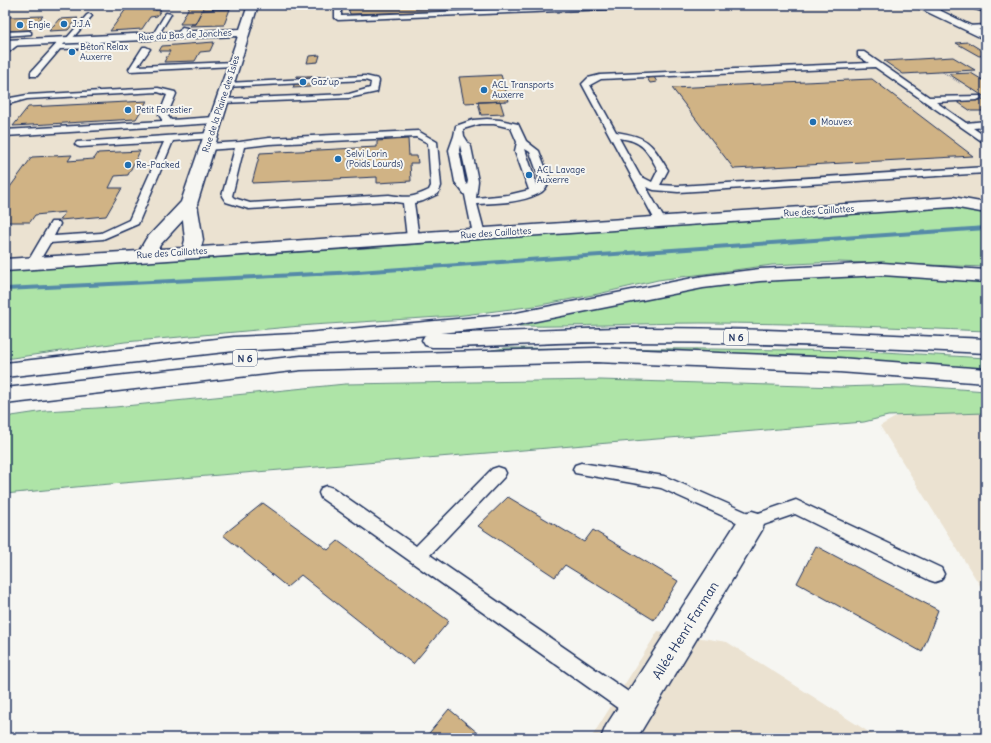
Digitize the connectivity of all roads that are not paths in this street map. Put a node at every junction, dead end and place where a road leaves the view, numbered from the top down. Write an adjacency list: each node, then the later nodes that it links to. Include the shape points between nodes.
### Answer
1 (253, 5): 13 (main road, Rue de la Plaine des Isles)
2 (338, 5): 3 (lane, via 338,18)
3 (658, 5)
4 (921, 5): 12 (main road)
5 (964, 5): 8 (lane)
6 (982, 5): 7 (lane)
7 (986, 7)
8 (986, 10)
9 (168, 14): 16 (lane)
10 (89, 16): 19 (lane)
11 (986, 27): 12 (lane)
12 (967, 28): 17 (main road)
13 (244, 32): 16 (main road, Rue du Bas de Jonches, via 182,31); 23 (main road, Rue de la Plaine des Isles)
14 (29, 33): 15 (lane)
15 (5, 34)
16 (155, 36): 19 (main road, Rue du Bas de Jonches)
17 (986, 37)
18 (10, 43): 19 (main road, Rue du Bas de Jonches); 21 (lane)
19 (63, 43): 25 (lane)
20 (146, 49): 23 (lane, via 133,69)
21 (5, 53)
22 (862, 54): 24 (lane)
23 (234, 64): 26 (main road, Rue de la Plaine des Isles)
24 (877, 65): 28 (lane); 36 (lane, via 600,77 586,84)
25 (34, 74)
26 (227, 85): 29 (main road, Rue de la Plaine des Isles); 29 (lane, via 365,78 375,81 374,90 349,96)
27 (977, 98): 28 (lane)
28 (927, 100): 34 (lane)
29 (221, 101): 31 (main road, Rue de la Plaine des Isles)
30 (5, 102): 32 (lane, via 27,97 158,90 172,94 164,114)
31 (215, 120): 32 (lane); 38 (main road, Rue de la Plaine des Isles)
32 (169, 123): 35 (lane)
33 (986, 124): 34 (lane)
34 (964, 126): 39 (lane)
35 (5, 133)
36 (612, 134): 43 (lane); 44 (lane, via 634,137 647,144 663,170)
37 (170, 138): 38 (lane); 40 (lane); 53 (lane, via 134,222 103,236)
38 (208, 141): 41 (lane); 47 (main road, Rue de la Plaine des Isles)
39 (986, 141)
40 (80, 144)
41 (240, 145): 46 (lane, via 227,196 239,204 249,206 389,198); 46 (lane, via 418,134 432,142 436,186 434,192)
42 (986, 170): 44 (lane, via 678,189)
43 (636, 178): 44 (lane); 49 (lane)
44 (654, 187)
45 (471, 198): 45 (lane, via 473,181 466,147 459,136 459,128 472,122 499,121 515,126 522,142 520,151 534,192 518,197); 51 (lane)
46 (408, 201): 52 (lane)
47 (188, 204): 54 (main road, Rue de la Plaine des Isles, via 194,240); 55 (main road, Rue de la Plaine des Isles, via 152,243)
48 (986, 208): 49 (main road, Rue des Caillottes, via 953,202)
49 (661, 222): 51 (main road, Rue des Caillottes)
50 (55, 224): 53 (lane)
51 (480, 234): 52 (main road, Rue des Caillottes)
52 (413, 238): 54 (main road, Rue des Caillottes)
53 (46, 240): 56 (lane)
54 (191, 252): 55 (main road, Rue des Caillottes)
55 (146, 255): 56 (main road, Rue des Caillottes)
56 (33, 263): 57 (main road, Rue des Caillottes)
57 (5, 265)
58 (986, 276): 60 (main road, via 882,270 760,275 703,282 511,320)
59 (485, 340): 60 (main road, N 6); 61 (main road, N 6, via 621,335 816,338); 64 (main road, N 6, via 242,358)
60 (295, 341): 62 (main road, N 6, via 234,344)
61 (986, 346)
62 (5, 370)
63 (986, 376): 65 (main road, via 839,365 596,355 301,362)
64 (5, 386)
65 (5, 396)
66 (581, 469): 69 (lane, via 664,482)
67 (498, 473): 70 (lane)
68 (327, 493): 70 (lane)
69 (752, 522): 71 (lane, via 796,507); 72 (main road, Allée Henri Farman)
70 (418, 556): 72 (lane)
71 (935, 574)
72 (636, 709): 73 (main road, Allée Henri Farman)
73 (618, 738)

